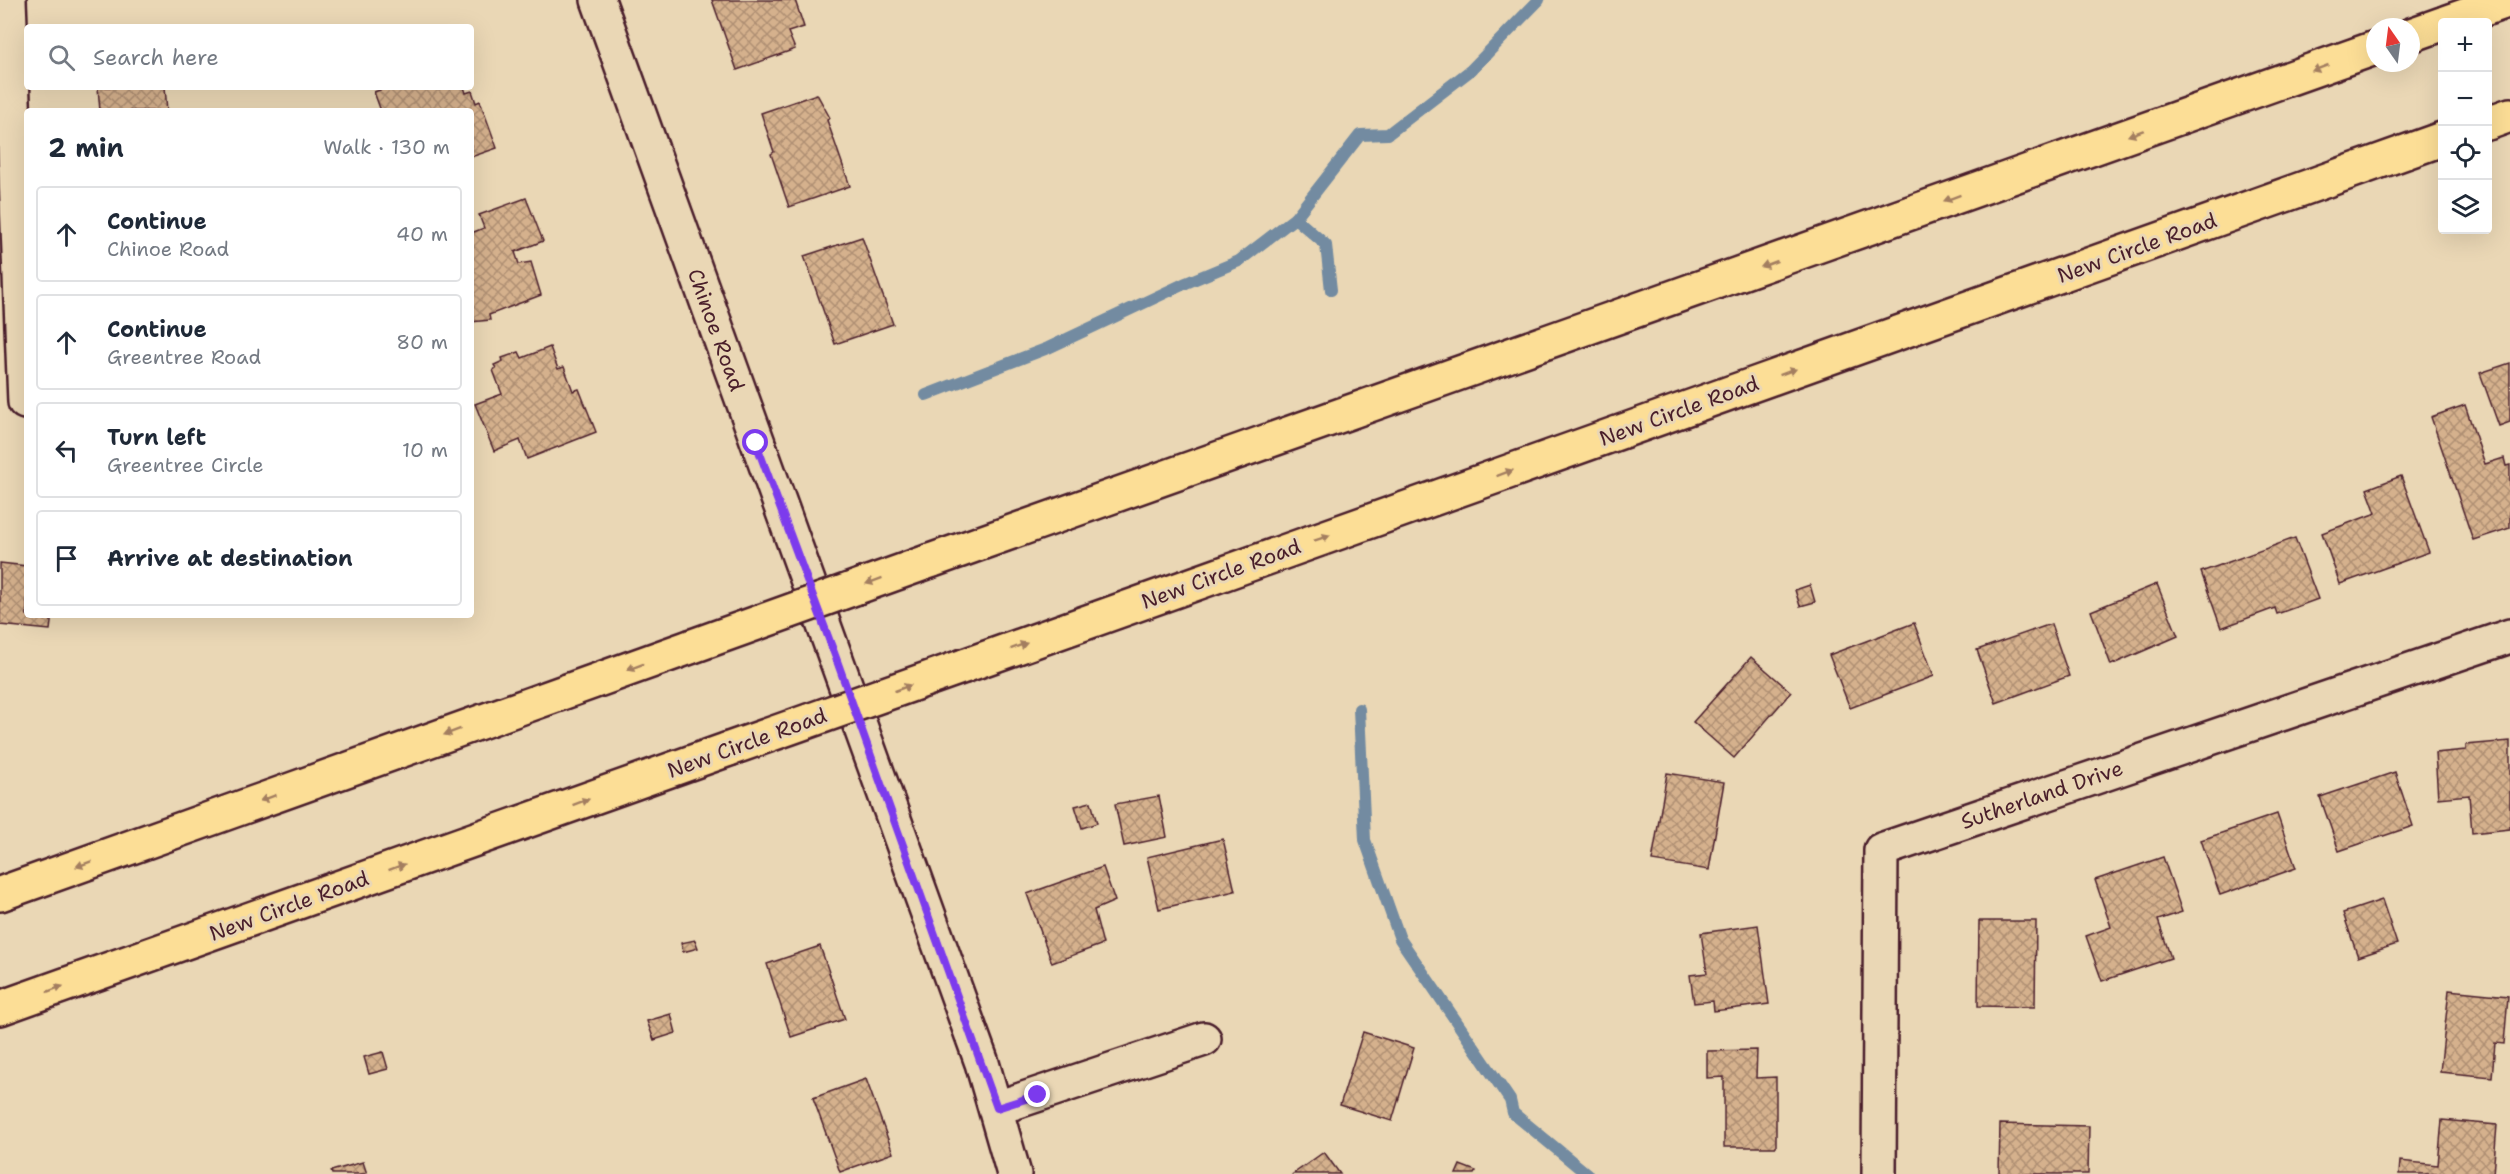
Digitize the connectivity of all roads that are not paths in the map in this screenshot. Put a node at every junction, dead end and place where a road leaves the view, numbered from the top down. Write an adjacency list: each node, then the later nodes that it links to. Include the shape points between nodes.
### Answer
1 (9, 0): 11 (street)
2 (598, 0): 16 (street, Chinoe Road)
3 (2510, 0): 4 (highway)
4 (2458, 18)
5 (2438, 25): 6 (highway)
6 (2420, 32)
7 (2366, 51): 13 (highway, one-way to 13, bridge)
8 (2510, 115): 9 (highway)
9 (2492, 121)
10 (2438, 140): 14 (highway, New Circle Road, one-way to 10, bridge)
11 (24, 355)
12 (2510, 636): 18 (street, Sutherland Drive, via 1881,850)
13 (0, 894)
14 (0, 1008)
15 (1204, 1039): 16 (street)
16 (997, 1108): 17 (street, Chinoe Road)
17 (1014, 1174)
18 (1879, 1174)

